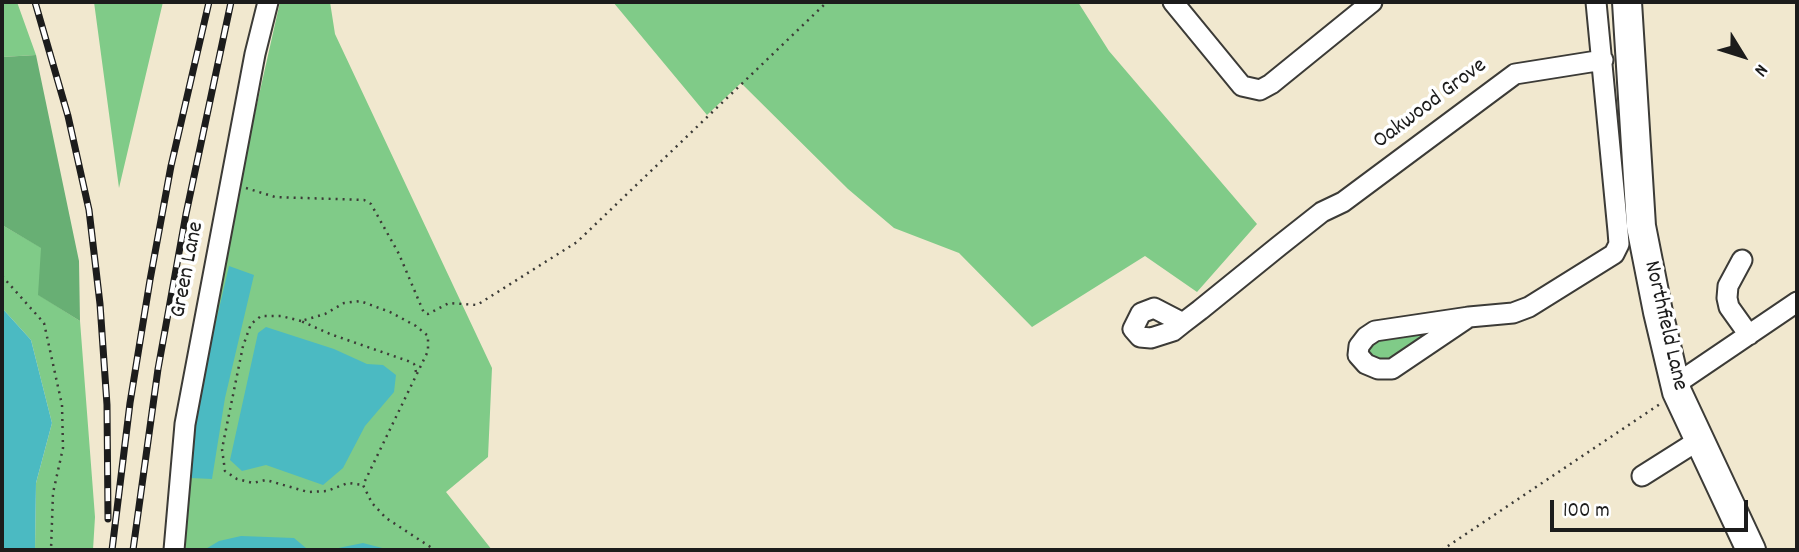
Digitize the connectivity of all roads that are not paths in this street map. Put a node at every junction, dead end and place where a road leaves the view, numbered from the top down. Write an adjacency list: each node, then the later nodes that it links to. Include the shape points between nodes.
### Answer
1 (268, 2): 16 (street, Green Lane, via 185,424)
2 (1173, 2): 3 (street, via 1242,86 1260,90)
3 (1371, 2)
4 (1596, 2): 6 (street, Northfield Lane)
5 (1627, 2): 7 (highway, Northfield Lane)
6 (1603, 60): 7 (street, Northfield Lane); 11 (street, Oakwood Grove, via 1514,74 1322,212)
7 (1619, 90): 10 (street, Northfield Lane, via 1619,244 1614,254 1529,307); 13 (highway, Northfield Lane)
8 (1742, 260): 12 (street, via 1727,298)
9 (1797, 302): 12 (street)
10 (1469, 317): 10 (street, via 1392,369 1378,369 1358,355 1359,346 1375,331)
11 (1183, 323)
12 (1749, 335): 13 (street)
13 (1676, 388): 14 (highway, Northfield Lane)
14 (1699, 440): 15 (street); 17 (highway, Northfield Lane)
15 (1642, 476)
16 (174, 550)
17 (1751, 550)

